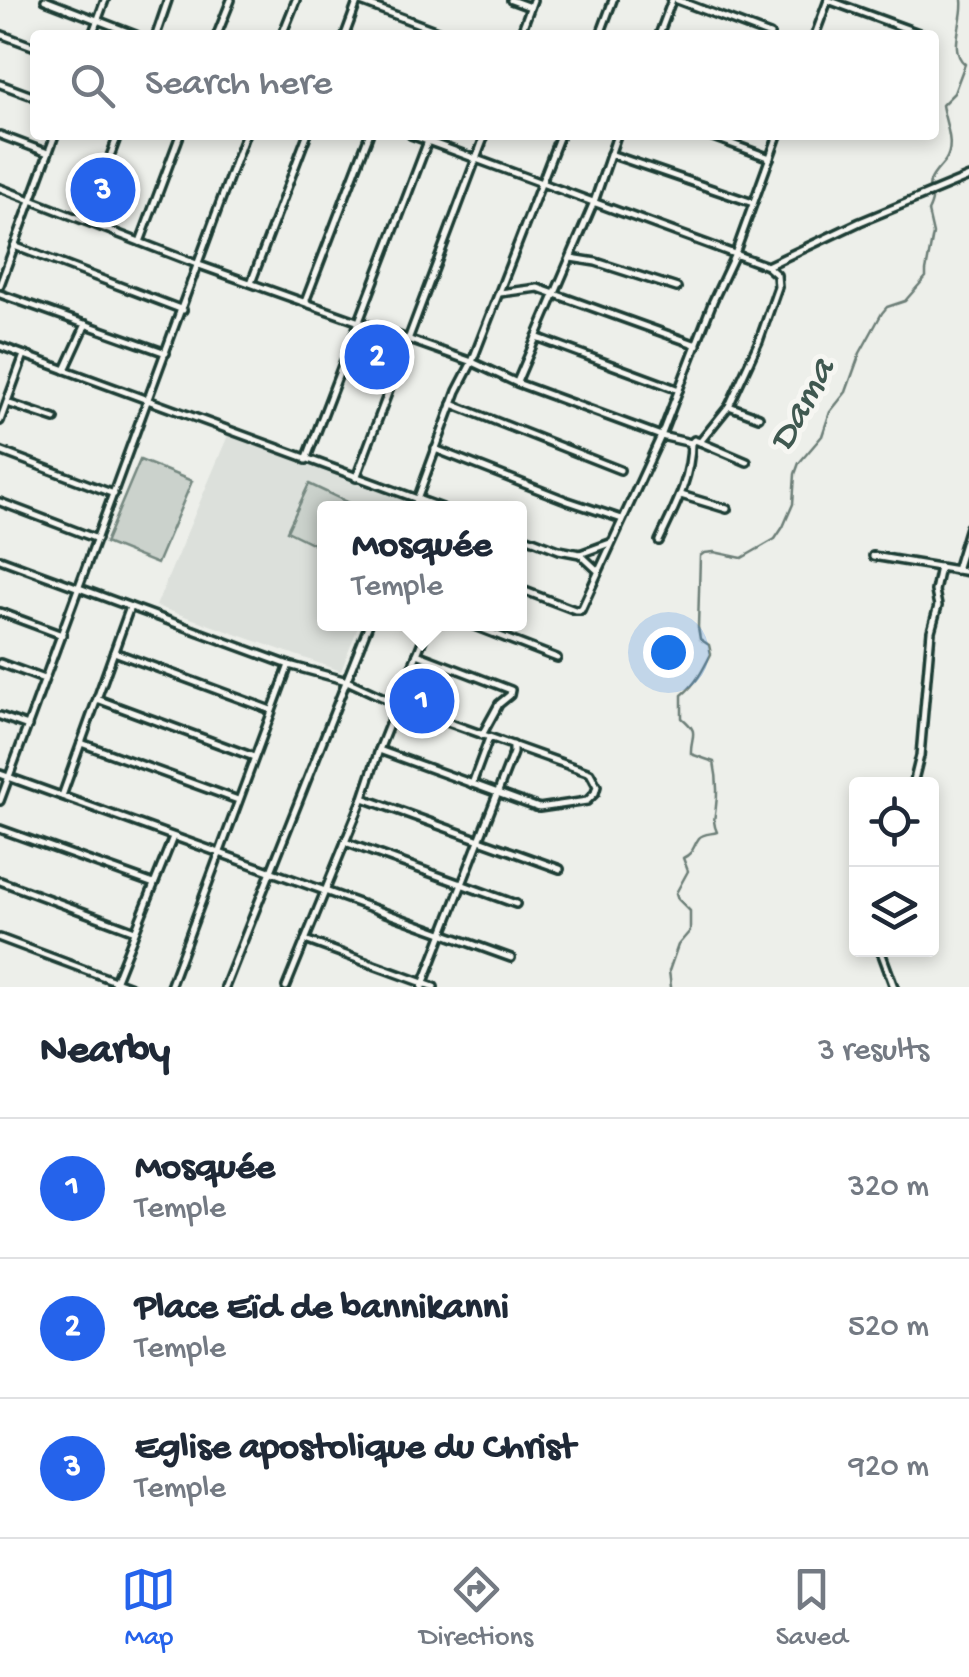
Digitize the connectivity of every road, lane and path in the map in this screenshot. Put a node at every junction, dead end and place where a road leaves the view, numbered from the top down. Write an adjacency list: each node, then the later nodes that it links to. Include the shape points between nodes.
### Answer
1 (45, 0): 12 (street)
2 (105, 0): 12 (street)
3 (168, 0): 15 (street)
4 (231, 0): 16 (street)
5 (296, 0): 17 (street)
6 (359, 0): 18 (street); 19 (street)
7 (511, 0): 11 (street)
8 (614, 0): 21 (street)
9 (674, 0): 22 (street); 23 (street)
10 (828, 0): 24 (street); 25 (street)
11 (532, 3): 20 (street)
12 (97, 21): 13 (street); 14 (street)
13 (94, 30)
14 (122, 30)
15 (158, 30)
16 (220, 30)
17 (284, 30)
18 (347, 30)
19 (435, 30)
20 (522, 30)
21 (602, 30)
22 (660, 30)
23 (756, 30)
24 (817, 30)
25 (910, 30)
26 (0, 34): 27 (street)
27 (30, 45)
28 (0, 84): 29 (street)
29 (30, 95)
30 (0, 134): 44 (street)
31 (53, 140): 44 (street)
32 (116, 140): 54 (street)
33 (178, 140): 55 (street)
34 (243, 140): 59 (street)
35 (305, 140): 61 (street)
36 (366, 140): 67 (street)
37 (425, 140): 43 (street)
38 (483, 140): 47 (street)
39 (558, 140): 49 (street)
40 (615, 140): 45 (street)
41 (721, 140): 46 (street)
42 (776, 140): 46 (street)
43 (428, 141): 47 (street); 69 (street)
44 (48, 153): 51 (street)
45 (610, 154): 52 (street); 53 (street)
46 (770, 158): 53 (street)
47 (476, 159): 49 (street); 72 (street)
48 (969, 177): 60 (street)
49 (542, 182): 52 (street); 65 (street)
50 (0, 188): 51 (street)
51 (31, 200): 54 (street); 56 (street)
52 (594, 202): 57 (street); 58 (street)
53 (754, 203): 57 (street)
54 (86, 221): 55 (street)
55 (140, 242): 59 (street)
56 (14, 246): 62 (street); 68 (street)
57 (734, 254): 60 (street); 73 (street)
58 (571, 258): 63 (street); 66 (street)
59 (199, 264): 61 (street); 68 (street)
60 (767, 266): 84 (street, via 778,287)
61 (250, 283): 67 (street)
62 (0, 284)
63 (677, 288)
64 (0, 294): 70 (street)
65 (498, 294): 66 (street, via 538,288); 77 (street)
66 (554, 294): 71 (street); 73 (street)
67 (306, 302): 69 (street)
68 (182, 310): 75 (street)
69 (359, 322): 72 (street); 93 (street)
70 (86, 324): 75 (street); 78 (street)
71 (536, 337): 79 (street); 80 (street)
72 (409, 339): 77 (street); 96 (street)
73 (696, 345): 80 (street)
74 (0, 346): 76 (street)
75 (166, 353): 81 (street)
76 (24, 355): 78 (street); 82 (street)
77 (472, 362): 79 (street); 83 (street)
78 (65, 370): 81 (street)
79 (516, 382): 88 (street)
80 (679, 390): 88 (street)
81 (148, 402): 93 (street); 97 (street)
82 (6, 403): 86 (street); 87 (street)
83 (452, 404): 91 (street); 95 (street)
84 (730, 406): 85 (street); 89 (street)
85 (759, 417)
86 (55, 419)
87 (0, 420)
88 (661, 436): 90 (street); 103 (street)
89 (700, 442): 90 (street); 94 (street)
90 (691, 443): 98 (street)
91 (435, 450): 99 (street); 103 (street)
92 (0, 451): 97 (street)
93 (306, 460): 96 (street)
94 (746, 462)
95 (620, 470)
96 (356, 478): 99 (street)
97 (114, 494): 106 (street)
98 (681, 494): 102 (street); 108 (street)
99 (417, 500): 100 (street)
100 (420, 501)
101 (0, 502): 106 (street)
102 (728, 508)
103 (622, 519): 107 (street)
104 (969, 526): 114 (street)
105 (527, 538): 109 (street)
106 (97, 539): 116 (street)
107 (611, 542): 109 (street); 113 (street)
108 (659, 542)
109 (580, 554): 113 (street)
110 (872, 556): 112 (street)
111 (0, 559): 116 (street)
112 (940, 567): 114 (street); 146 (street)
113 (598, 570): 117 (street, via 578,611)
114 (956, 570): 115 (street)
115 (969, 572)
116 (79, 588): 118 (street); 123 (street)
117 (527, 592)
118 (130, 607): 124 (street); 128 (street)
119 (0, 612): 123 (street)
120 (366, 631): 130 (street)
121 (426, 631): 125 (street)
122 (488, 631): 126 (street)
123 (62, 635): 129 (street)
124 (114, 652): 131 (street); 133 (street)
125 (417, 654): 132 (street); 138 (street, via 511,690)
126 (557, 658)
127 (0, 663): 129 (street)
128 (289, 664): 130 (street); 133 (street)
129 (45, 679): 137 (street)
130 (347, 680): 132 (street); 159 (street)
131 (97, 699): 140 (street); 143 (street)
132 (397, 704): 134 (street); 136 (street)
133 (272, 710): 143 (street)
134 (417, 711): 136 (street); 138 (street)
135 (0, 716): 137 (street)
136 (391, 720): 142 (street)
137 (28, 726): 145 (street)
138 (482, 736): 139 (street)
139 (490, 738): 141 (street); 147 (street)
140 (81, 743): 149 (street); 151 (street)
141 (513, 745): 148 (street); 148 (street, via 590,772 596,792 588,801 545,808)
142 (379, 750): 147 (street); 150 (street)
143 (254, 757): 151 (street)
144 (0, 774): 145 (street)
145 (9, 777): 149 (street); 152 (street)
146 (914, 777)
147 (472, 784): 148 (street)
148 (497, 793): 155 (street)
149 (62, 796): 154 (street)
150 (363, 798): 155 (street); 156 (street)
151 (238, 800): 157 (street)
152 (0, 801)
153 (0, 829): 161 (street)
154 (173, 837): 157 (street); 161 (street)
155 (480, 839): 158 (street); 162 (street)
156 (345, 842): 162 (street); 163 (street)
157 (220, 855): 159 (street); 174 (street)
158 (560, 869)
159 (272, 873): 163 (street); 175 (street)
160 (0, 881): 165 (street)
161 (154, 884): 165 (street)
162 (461, 884): 164 (street); 166 (street)
163 (325, 891): 166 (street); 168 (street)
164 (516, 904)
165 (135, 931): 171 (street)
166 (443, 934): 170 (street); 172 (street)
167 (0, 938): 171 (street)
168 (304, 940): 172 (street); 176 (street)
169 (883, 957): 178 (street)
170 (511, 958)
171 (114, 984): 173 (street)
172 (423, 985): 177 (street)
173 (131, 987)
174 (170, 987)
175 (225, 987)
176 (288, 987)
177 (434, 987)
178 (894, 987)

